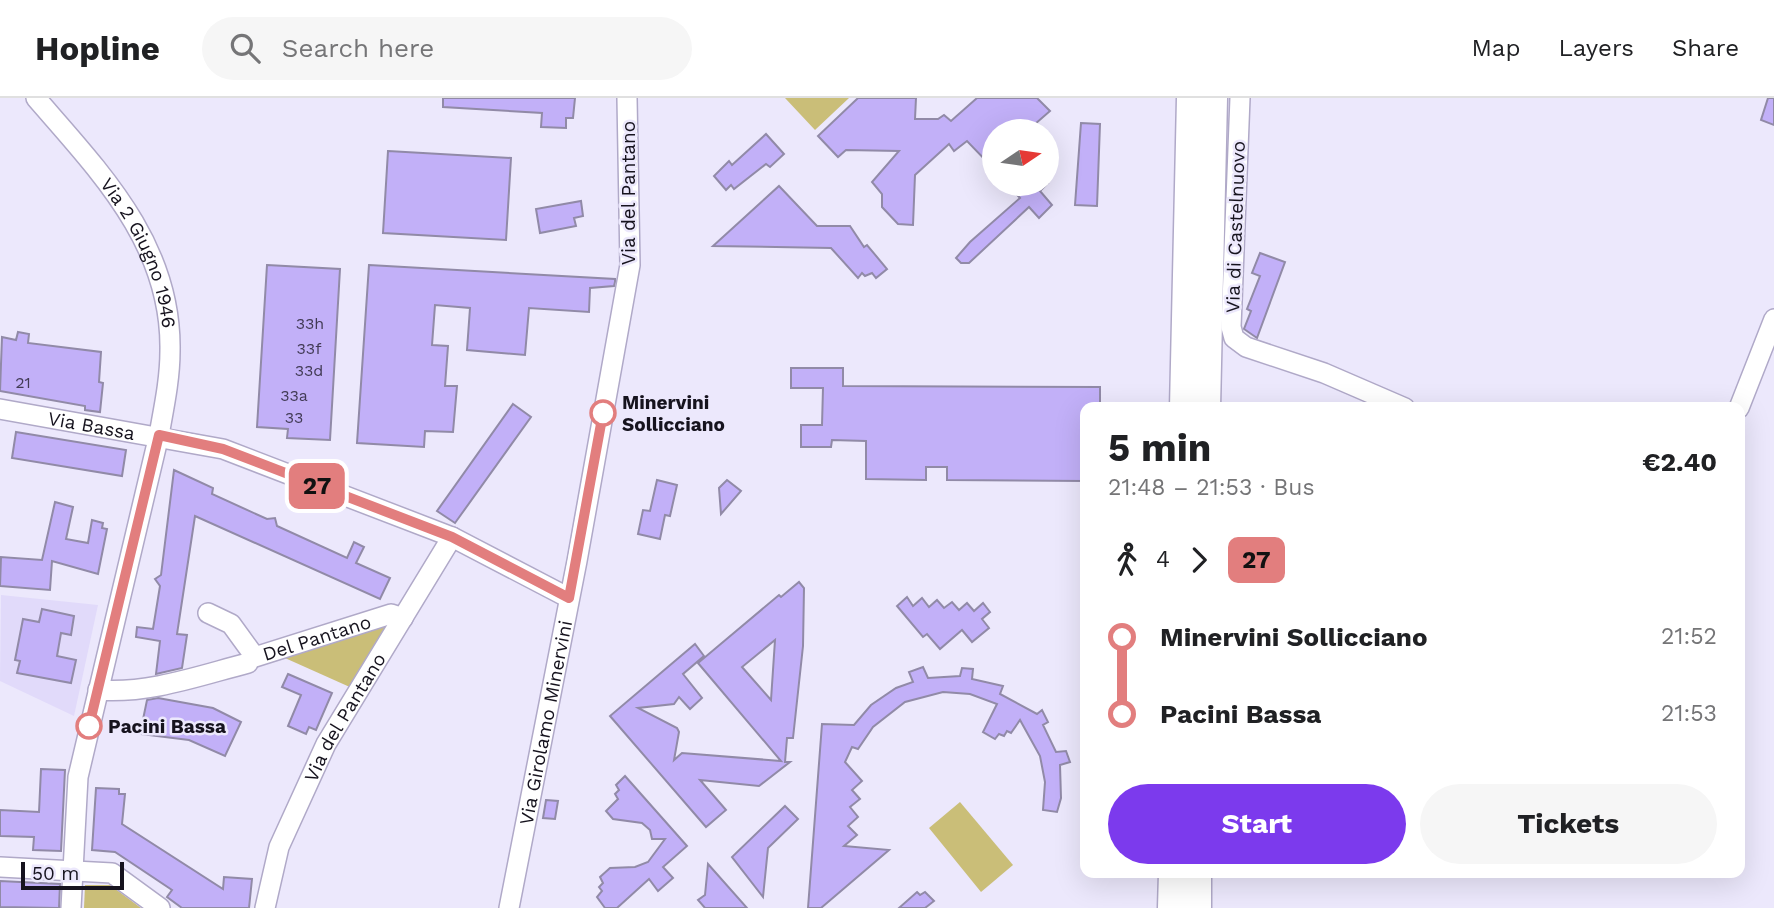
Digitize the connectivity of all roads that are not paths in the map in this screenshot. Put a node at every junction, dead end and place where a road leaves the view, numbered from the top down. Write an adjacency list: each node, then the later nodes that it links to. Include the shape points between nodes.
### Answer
1 (36, 98): 15 (street, Via 2 Giugno 1946, via 121,198 152,256 170,340)
2 (627, 98): 8 (street, Via del Pantano, via 630,265)
3 (1184, 98): 7 (highway)
4 (1191, 98): 7 (highway)
5 (1213, 98): 11 (highway)
6 (1240, 98): 12 (street, Via di Castelnuovo, via 1234,338 1246,347)
7 (1189, 166): 10 (highway)
8 (625, 287): 17 (street, Via Girolamo Minervini)
9 (1774, 319): 13 (street)
10 (1184, 402)
11 (1206, 402)
12 (1391, 402)
13 (1741, 402)
14 (0, 409): 15 (street, Via Bassa)
15 (159, 435): 16 (street, Via Bassa, via 223,449); 21 (street, Via 2 Giugno 1946)
16 (452, 537): 17 (street, Via Bassa); 19 (street, Via del Pantano)
17 (569, 598): 29 (street, Via Girolamo Minervini)
18 (208, 613): 19 (street, Del Pantano, via 231,624 255,657 391,614)
19 (403, 618): 28 (street, Via del Pantano, via 326,744 294,809 278,847)
20 (248, 663): 21 (street, via 150,688)
21 (97, 690): 23 (street, Via 2 Giugno 1946, via 78,777)
22 (0, 867): 23 (street)
23 (74, 870): 26 (street, Via 2 Giugno 1946); 27 (street, via 112,873)
24 (1173, 878): 30 (highway)
25 (1197, 878): 31 (highway)
26 (71, 908)
27 (160, 908)
28 (265, 908)
29 (509, 908)
30 (1172, 908)
31 (1197, 908)

